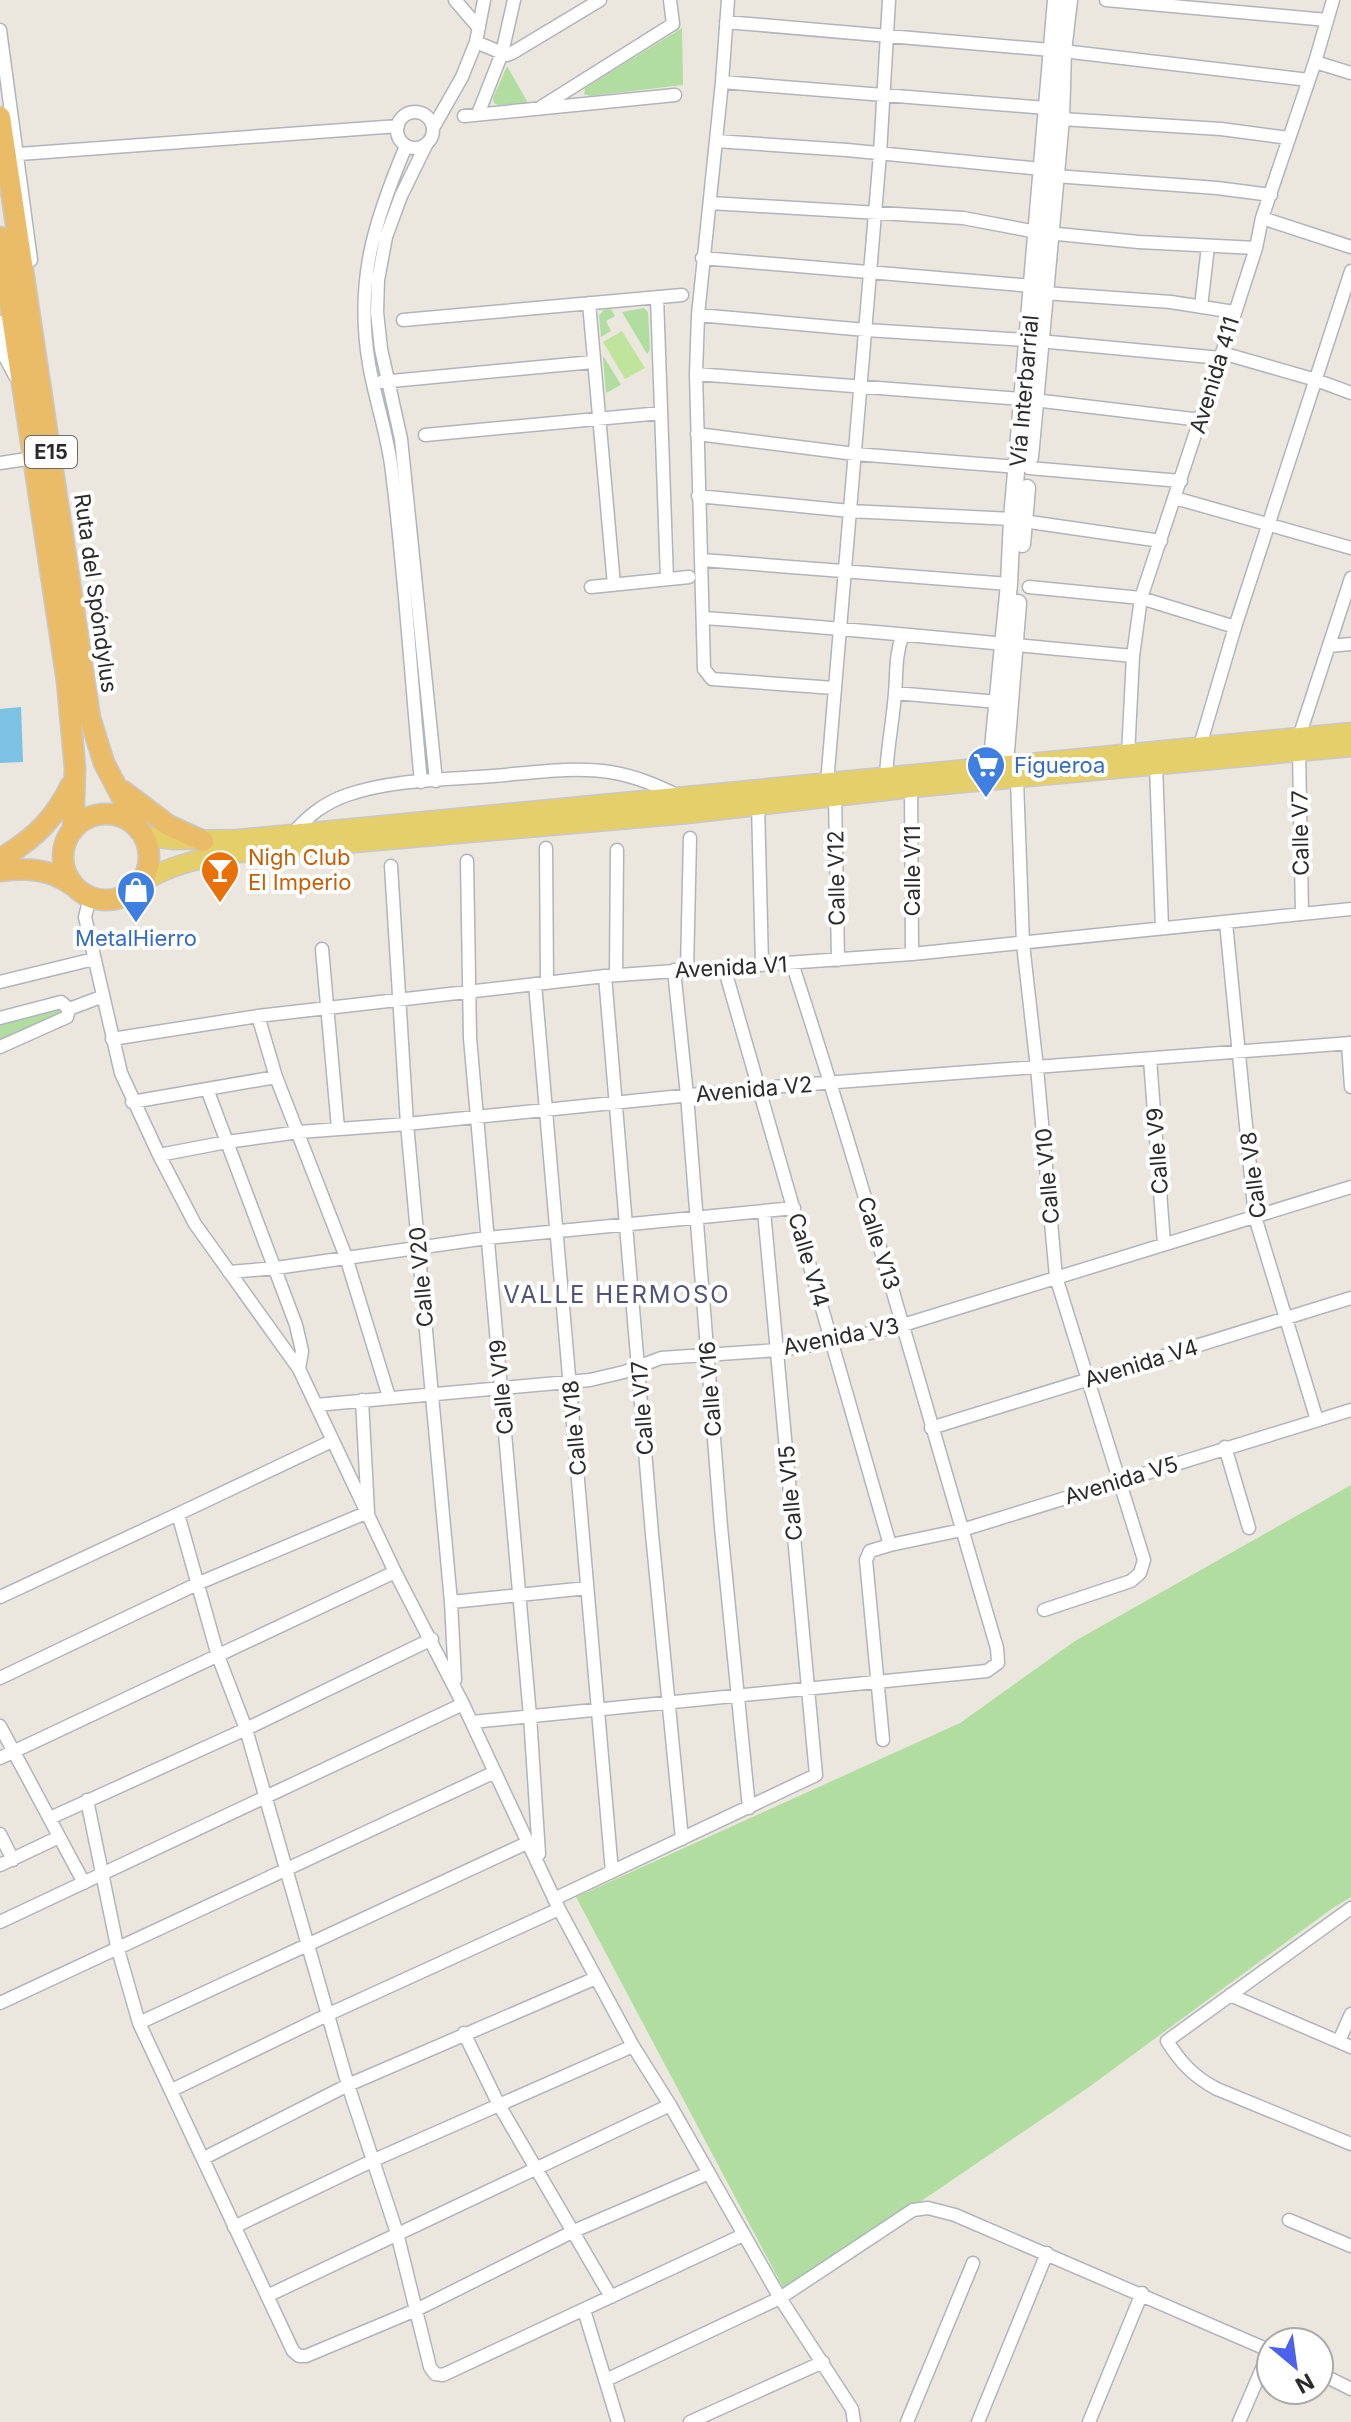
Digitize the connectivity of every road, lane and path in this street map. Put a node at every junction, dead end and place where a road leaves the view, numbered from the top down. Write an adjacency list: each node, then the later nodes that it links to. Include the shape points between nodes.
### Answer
1 (455, 0): 15 (street)
2 (484, 0): 15 (street)
3 (514, 0): 20 (street)
4 (600, 0): 20 (street, via 512,53)
5 (670, 0): 27 (street, via 673,24)
6 (728, 0): 14 (street)
7 (889, 0): 17 (street, Calle V12)
8 (1056, 0): 19 (main road, Vía Interbarrial)
9 (1069, 0): 19 (main road, Vía Interbarrial)
10 (1106, 0): 12 (street)
11 (1333, 0): 13 (street, Avenida 411)
12 (1228, 5): 13 (street)
13 (1327, 20): 21 (street, Avenida 411)
14 (726, 22): 17 (street); 24 (street)
15 (479, 28): 18 (street)
16 (0, 30): 39 (street)
17 (885, 37): 19 (street); 25 (street, Calle V12)
18 (476, 42): 20 (street); 34 (street)
19 (1057, 51): 23 (street); 28 (main road, Vía Interbarrial); 32 (main road, Vía Interbarrial)
20 (502, 53): 29 (street)
21 (1315, 62): 22 (street); 23 (street, Avenida 411)
22 (1351, 73)
23 (1309, 80): 35 (street, Avenida 411)
24 (722, 82): 25 (street); 36 (street)
25 (884, 94): 28 (street); 40 (street, Calle V12)
26 (675, 95): 27 (street)
27 (539, 108): 29 (street)
28 (1046, 108): 41 (main road, Vía Interbarrial)
29 (478, 114): 30 (street)
30 (464, 116)
31 (0, 117): 73 (highway, Ruta del Spóndylus / E15)
32 (1061, 119): 35 (street); 41 (main road, Vía Interbarrial)
33 (398, 126): 34 (street, via 405,116 416,113 427,117); 38 (street); 39 (street)
34 (433, 128): 37 (street)
35 (1289, 138): 42 (street, Avenida 411)
36 (716, 141): 40 (street); 43 (street)
37 (427, 143): 38 (street); 69 (street, via 401,196 383,252 377,312)
38 (406, 146): 70 (street, via 378,215 365,273)
39 (19, 154): 73 (street, via 38,315)
40 (880, 154): 41 (street); 44 (street, Calle V12)
41 (1048, 173): 42 (street); 46 (main road, Vía Interbarrial)
42 (1271, 195): 45 (street, Avenida 411)
43 (710, 203): 44 (street); 51 (street)
44 (875, 212): 46 (street, via 963,218); 52 (street, Calle V12)
45 (1262, 218): 49 (street); 50 (street, Avenida 411)
46 (1044, 233): 48 (street); 54 (main road, Vía Interbarrial)
47 (0, 237): 73 (highway, Ruta del Spóndylus / E15)
48 (1208, 246): 50 (street); 58 (street)
49 (1351, 247)
50 (1256, 248): 59 (street, Avenida 411)
51 (702, 258): 52 (street); 60 (street)
52 (871, 271): 54 (street); 63 (street, Calle V12)
53 (1351, 271): 68 (street)
54 (1038, 290): 58 (street); 64 (main road, Vía Interbarrial)
55 (682, 295): 56 (street)
56 (657, 297): 57 (street); 75 (street)
57 (589, 303): 61 (street); 66 (street)
58 (1201, 307): 59 (street)
59 (1234, 312): 65 (street, Avenida 411)
60 (698, 315): 63 (street); 67 (street)
61 (403, 320)
62 (0, 322): 73 (street, via 5,357)
63 (866, 330): 64 (street); 71 (street, Calle V12)
64 (1033, 341): 65 (street); 74 (main road, Vía Interbarrial)
65 (1222, 356): 68 (street); 77 (street, Avenida 411)
66 (593, 362): 69 (street); 76 (street)
67 (696, 374): 71 (street); 78 (street)
68 (1316, 380): 72 (street); 89 (street)
69 (387, 381): 70 (street); 123 (street, via 401,439)
70 (372, 382): 124 (street, via 392,470)
71 (861, 387): 74 (street); 80 (street, Calle V12)
72 (1351, 393)
73 (33, 395): 81 (highway, Ruta del Spóndylus / E15); 93 (highway, Ruta del Spóndylus / E15)
74 (1028, 399): 77 (street); 83 (main road, Vía Interbarrial)
75 (661, 413): 76 (street); 97 (street)
76 (598, 419): 79 (street); 99 (street)
77 (1201, 420): 84 (street, Avenida 411)
78 (697, 434): 80 (street); 85 (street)
79 (425, 435)
80 (855, 454): 83 (street); 87 (street, Calle V12)
81 (33, 458): 82 (street); 93 (highway, Ruta del Spóndylus / E15)
82 (0, 463)
83 (1023, 468): 84 (street); 88 (main road, Vía Interbarrial)
84 (1181, 481): 86 (street, Avenida 411)
85 (698, 496): 87 (street); 92 (street)
86 (1175, 498): 89 (street); 90 (street, Avenida 411)
87 (850, 511): 88 (street); 94 (street, Calle V12)
88 (1018, 520): 90 (street); 98 (main road, Vía Interbarrial); 107 (main road, Vía Interbarrial)
89 (1267, 523): 91 (street); 105 (street)
90 (1161, 541): 102 (street, Avenida 411)
91 (1351, 548)
92 (702, 560): 94 (street); 103 (street)
93 (59, 568): 122 (highway, Ruta del Spóndylus / E15); 125 (highway, Ruta del Spóndylus / E15, via 90,718)
94 (845, 571): 98 (street); 104 (street, Calle V12)
95 (689, 577): 97 (street)
96 (1351, 578): 109 (street, Calle V7)
97 (667, 579): 99 (street)
98 (1009, 584): 107 (main road, Vía Interbarrial)
99 (614, 585): 100 (street)
100 (591, 587)
101 (1029, 587): 102 (street)
102 (1141, 598): 105 (street); 110 (street, Avenida 411)
103 (704, 618): 104 (street); 111 (street, via 704,669 712,679)
104 (839, 627): 106 (street); 111 (street, Calle V12)
105 (1235, 627): 117 (street)
106 (902, 636): 107 (street); 112 (street, via 895,659)
107 (1009, 644): 110 (street); 113 (main road, Vía Interbarrial); 120 (main road, Vía Interbarrial)
108 (1351, 644): 109 (street)
109 (1329, 646): 115 (street, Calle V7)
110 (1133, 656): 118 (street, Avenida 411)
111 (834, 688): 127 (street, Calle V12)
112 (895, 693): 113 (street); 121 (street)
113 (998, 702): 120 (main road, Vía Interbarrial)
114 (1351, 732): 115 (main road)
115 (1299, 744): 116 (main road); 117 (main road); 119 (main road); 143 (street, Calle V7)
116 (1351, 747)
117 (1199, 749): 118 (main road)
118 (1128, 755): 120 (main road)
119 (1156, 766): 120 (main road); 145 (street)
120 (1001, 775): 121 (main road); 126 (main road); 146 (street, Calle V10)
121 (886, 777): 127 (main road)
122 (75, 778): 131 (highway, Ruta del Spóndylus / E15); 137 (highway, via 50,821)
123 (436, 781): 124 (street); 128 (street, via 608,772 644,779)
124 (421, 782): 132 (street, via 346,796 324,805)
125 (114, 783): 130 (highway, Ruta del Spóndylus / E15); 134 (highway, via 152,815)
126 (911, 788): 127 (main road); 148 (street, Calle V11)
127 (831, 790): 128 (main road); 129 (main road); 150 (street, Calle V12)
128 (682, 798): 132 (main road)
129 (758, 804): 140 (main road, via 223,855 170,868); 152 (street)
130 (141, 833): 131 (highway, via 130,822 106,814 82,821); 134 (main road); 140 (highway, E15, via 149,861)
131 (70, 834): 137 (highway); 141 (highway, E15, via 63,863)
132 (292, 834): 134 (main road)
133 (690, 838): 154 (street, Calle V16)
134 (203, 841)
135 (546, 848): 157 (street, Calle V18)
136 (617, 850): 155 (street, Calle V17)
137 (2, 861): 141 (highway, via 62,877)
138 (467, 861): 158 (street, Calle V19)
139 (391, 866): 160 (street, Calle V20)
140 (138, 885): 141 (highway, via 121,897 100,900)
141 (82, 891): 149 (street)
142 (1351, 909): 143 (street, Avenida V1)
143 (1302, 914): 144 (street, Avenida V1)
144 (1226, 923): 145 (street, Avenida V1); 168 (street, Calle V8)
145 (1162, 928): 146 (street, Avenida V1)
146 (1023, 944): 148 (street, Avenida V1); 170 (street, Calle V10)
147 (322, 949): 162 (street)
148 (912, 954): 150 (street, Avenida V1)
149 (94, 959): 156 (street); 159 (street)
150 (838, 960): 151 (street, Avenida V1)
151 (792, 963): 152 (street, Avenida V1); 172 (street, Calle V13)
152 (762, 965): 153 (street, Avenida V1)
153 (724, 967): 154 (street, Avenida V1); 174 (street, Calle V14)
154 (681, 970): 155 (street, Avenida V1); 176 (street, Calle V16)
155 (611, 976): 157 (street, Avenida V1); 178 (street, Calle V17)
156 (0, 982)
157 (541, 983): 158 (street, Avenida V1); 179 (street, Calle V18)
158 (469, 992): 160 (street, Avenida V1); 180 (street, Calle V19)
159 (101, 997): 161 (street); 165 (street)
160 (398, 1001): 162 (street, Avenida V1); 181 (street, Calle V20)
161 (69, 1009): 164 (street, via 61,1002); 167 (street, via 67,1017)
162 (327, 1009): 163 (street, Avenida V1); 182 (street)
163 (258, 1016): 165 (street, Avenida V1); 171 (street)
164 (0, 1018)
165 (112, 1039): 177 (street)
166 (1349, 1043): 168 (street, Avenida V2); 173 (street)
167 (0, 1047)
168 (1240, 1050): 169 (street, Avenida V2); 189 (street, Calle V8)
169 (1150, 1059): 170 (street, Avenida V2); 194 (street, Calle V9)
170 (1037, 1068): 172 (street, Avenida V2); 199 (street, Calle V10)
171 (276, 1077): 175 (street); 183 (street)
172 (831, 1082): 174 (street, Avenida V2); 202 (street, Calle V13)
173 (1351, 1087)
174 (759, 1088): 176 (street, Avenida V2); 187 (street, Calle V14)
175 (207, 1089): 177 (street); 184 (street)
176 (687, 1095): 178 (street, Avenida V2); 190 (street, Calle V16)
177 (132, 1102): 185 (street)
178 (617, 1102): 179 (street, Avenida V2); 191 (street, Calle V17)
179 (546, 1109): 180 (street, Avenida V2); 192 (street, Calle V18)
180 (476, 1117): 181 (street, Avenida V2); 193 (street, Calle V19)
181 (407, 1124): 182 (street, Avenida V2); 195 (street, Calle V20)
182 (338, 1128): 183 (street, Avenida V2)
183 (299, 1132): 184 (street, Avenida V2); 196 (street)
184 (227, 1142): 185 (street, Avenida V2); 197 (street)
185 (159, 1155): 198 (street, via 195,1224)
186 (1351, 1187): 189 (street, Avenida V3)
187 (794, 1208): 188 (street); 203 (street, Calle V14)
188 (764, 1211): 190 (street); 204 (street, Calle V15)
189 (1255, 1217): 194 (street, Avenida V3); 201 (street, Calle V8)
190 (697, 1218): 191 (street); 205 (street, Calle V16)
191 (627, 1225): 192 (street); 206 (street, Calle V17)
192 (556, 1231): 193 (street); 209 (street, Calle V18)
193 (487, 1238): 195 (street); 210 (street, Calle V19)
194 (1164, 1244): 199 (street, Avenida V3)
195 (418, 1246): 196 (street); 211 (street, Calle V20)
196 (346, 1257): 197 (street); 212 (street)
197 (276, 1268): 198 (street); 207 (street, via 302,1351)
198 (229, 1272): 207 (street)
199 (1056, 1277): 202 (street, Avenida V3); 208 (street, Calle V10)
200 (1351, 1298): 201 (street, Avenida V4)
201 (1287, 1317): 208 (street, Avenida V4); 216 (street, Calle V8)
202 (903, 1325): 203 (street, Avenida V3); 217 (street, Calle V13)
203 (832, 1342): 204 (street, Avenida V3); 225 (street, Calle V14)
204 (778, 1350): 205 (street, Avenida V3); 238 (street, Calle V15)
205 (707, 1355): 206 (street, Avenida V3, via 670,1357); 239 (street, Calle V16)
206 (639, 1367): 209 (street, Avenida V3); 240 (street, Calle V17)
207 (299, 1369): 214 (street)
208 (1088, 1379): 217 (street, Avenida V4); 220 (street, Calle V10)
209 (570, 1382): 210 (street, Avenida V3); 228 (street, Calle V18)
210 (501, 1388): 211 (street, Avenida V3); 229 (street, Calle V19)
211 (431, 1393): 212 (street, Avenida V3); 231 (street, Calle V20)
212 (389, 1397): 213 (street, Avenida V3)
213 (362, 1400): 214 (street, Avenida V3); 221 (street)
214 (316, 1405): 218 (street)
215 (1351, 1410): 216 (street, Avenida V5)
216 (1317, 1420): 219 (street, Avenida V5)
217 (931, 1428): 224 (street, Calle V13)
218 (332, 1441): 221 (street); 222 (street)
219 (1225, 1447): 220 (street, Avenida V5); 223 (street)
220 (1120, 1481): 224 (street, Avenida V5); 232 (street, Calle V10, via 1144,1560 1140,1573 1131,1581)
221 (368, 1512): 226 (street); 227 (street)
222 (178, 1514): 227 (street); 230 (street)
223 (1249, 1528)
224 (962, 1530): 225 (street, Avenida V5); 236 (street, Calle V13, via 998,1663 987,1671)
225 (890, 1545): 236 (street, via 870,1551 866,1560)
226 (395, 1572): 233 (street); 234 (street)
227 (199, 1583): 234 (street); 235 (street)
228 (587, 1588): 229 (street); 242 (street, Calle V18)
229 (519, 1595): 231 (street); 243 (street, Calle V19)
230 (0, 1597)
231 (451, 1602): 237 (street, Calle V20)
232 (1044, 1610)
233 (432, 1639): 237 (street); 246 (street)
234 (218, 1656): 246 (street); 248 (street)
235 (0, 1678)
236 (878, 1681): 238 (street); 247 (street)
237 (455, 1688): 241 (street)
238 (808, 1688): 239 (street); 253 (street, Calle V15, via 816,1775)
239 (739, 1696): 240 (street); 253 (street, Calle V16)
240 (668, 1703): 242 (street); 257 (street, Calle V17)
241 (463, 1704): 244 (street); 251 (street)
242 (598, 1709): 243 (street); 263 (street, Calle V18)
243 (530, 1716): 244 (street); 261 (street, Calle V19)
244 (472, 1722): 250 (street)
245 (0, 1726): 248 (street)
246 (246, 1729): 251 (street); 252 (street)
247 (883, 1740)
248 (14, 1752): 249 (street); 254 (street)
249 (0, 1758)
250 (495, 1772): 258 (street); 262 (street)
251 (265, 1797): 262 (street); 264 (street)
252 (87, 1800): 254 (street); 264 (street)
253 (749, 1808): 257 (street)
254 (50, 1818): 256 (street)
255 (0, 1834): 259 (street)
256 (59, 1837): 259 (street); 265 (street)
257 (682, 1839): 263 (street)
258 (529, 1842): 261 (street); 269 (street)
259 (13, 1860): 260 (street)
260 (0, 1865)
261 (539, 1865): 266 (street)
262 (287, 1871): 269 (street); 270 (street)
263 (612, 1872): 266 (street)
264 (102, 1875): 265 (street); 270 (street)
265 (84, 1883): 268 (street)
266 (557, 1904): 271 (street); 274 (street)
267 (1351, 1908): 272 (street)
268 (0, 1922)
269 (308, 1943): 274 (street); 276 (street)
270 (118, 1950): 273 (street); 276 (street)
271 (596, 1978): 277 (street); 279 (street)
272 (1230, 1995): 278 (street); 284 (street, via 1167,2041 1184,2066 1217,2089)
273 (0, 2003)
274 (329, 2014): 280 (street); 281 (street)
275 (1351, 2014): 278 (street)
276 (139, 2023): 281 (street)
277 (464, 2033): 280 (street); 282 (street)
278 (1345, 2044)
279 (633, 2046): 282 (street); 283 (street)
280 (348, 2085): 285 (street); 286 (street)
281 (172, 2090): 285 (street)
282 (499, 2105): 286 (street); 287 (street)
283 (670, 2105): 287 (street); 288 (street)
284 (1351, 2144)
285 (204, 2158): 290 (street)
286 (374, 2160): 290 (street); 292 (street)
287 (535, 2167): 291 (street); 292 (street)
288 (709, 2173): 291 (street); 293 (street)
289 (1289, 2220): 294 (street)
290 (234, 2227): 298 (street)
291 (574, 2231): 299 (street); 301 (street)
292 (397, 2233): 298 (street); 301 (street)
293 (743, 2235): 299 (street); 300 (street)
294 (1351, 2246)
295 (1047, 2253): 297 (street); 300 (street, via 955,2215 913,2210); 311 (street)
296 (973, 2263): 310 (street)
297 (1142, 2293): 303 (street); 312 (street)
298 (267, 2296): 301 (street, via 299,2356)
299 (611, 2297): 302 (street)
300 (780, 2298): 304 (street); 305 (street)
301 (416, 2310): 302 (street, via 430,2367 443,2375)
302 (584, 2310): 305 (street)
303 (1255, 2343)
304 (823, 2362): 308 (street); 309 (street, via 852,2409)
305 (606, 2380): 307 (street)
306 (1255, 2385): 313 (street)
307 (618, 2422)
308 (690, 2422)
309 (854, 2422)
310 (907, 2422)
311 (978, 2422)
312 (1089, 2422)
313 (1239, 2422)

